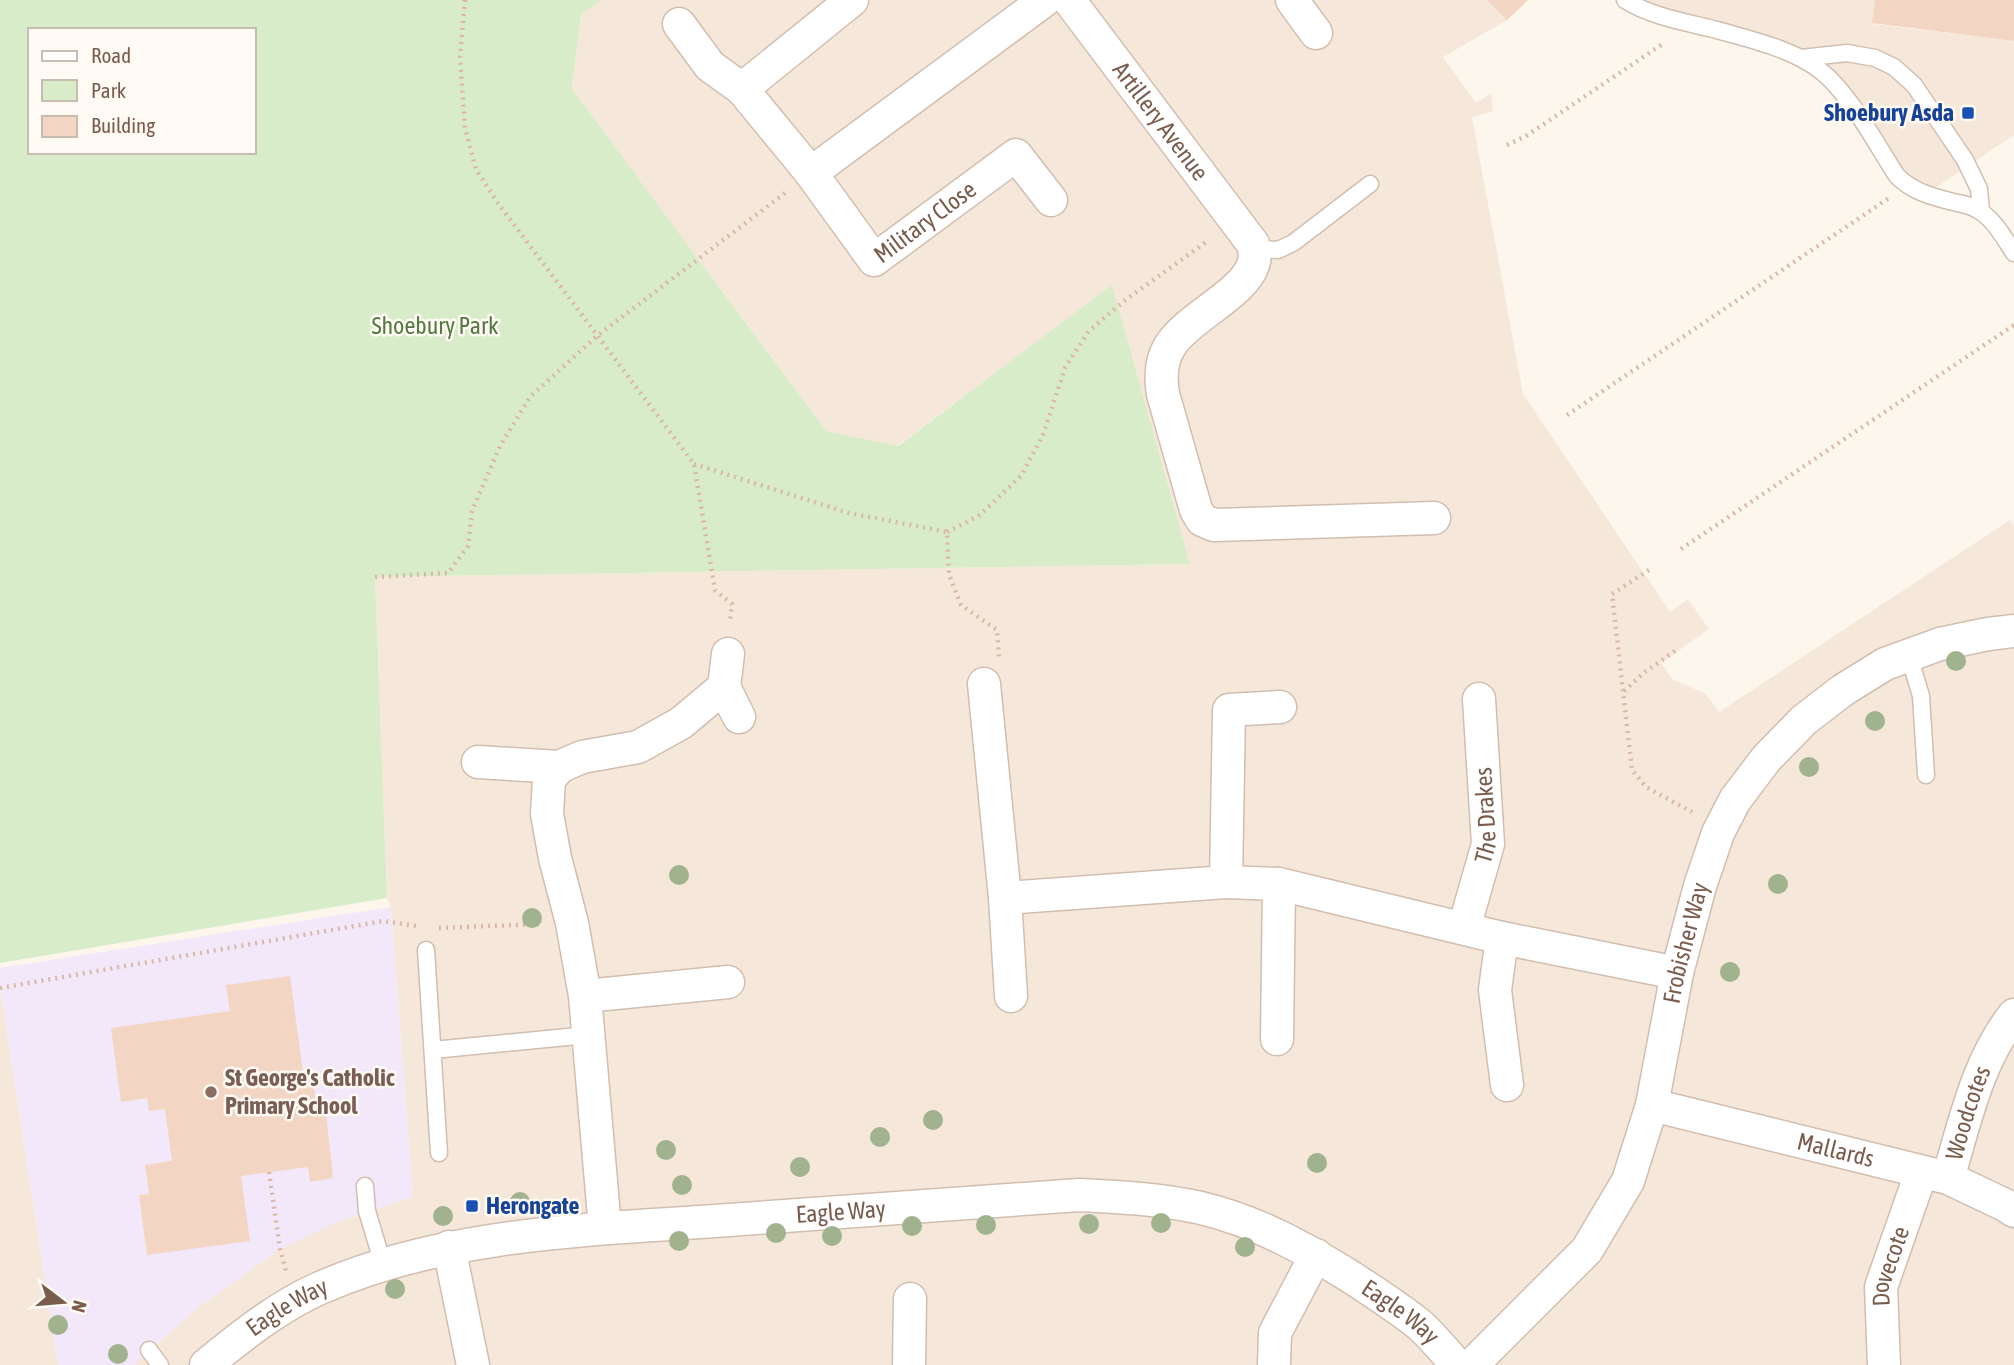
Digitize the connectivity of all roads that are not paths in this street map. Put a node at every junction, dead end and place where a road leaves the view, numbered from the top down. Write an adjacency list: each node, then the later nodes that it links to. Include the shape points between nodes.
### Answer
1 (852, 0): 9 (street)
2 (1045, 0): 10 (street)
3 (1069, 0): 14 (street, Artillery Avenue)
4 (1292, 0): 7 (street)
5 (1625, 0): 8 (lane, via 1648,12)
6 (679, 24): 9 (street, Military Close, via 710,66)
7 (1316, 33)
8 (1801, 58): 13 (lane, via 1821,71 1846,98 1906,185); 13 (lane, via 1847,53 1894,67 1914,85 1965,160 1979,188)
9 (742, 89): 10 (street, Military Close)
10 (811, 173): 12 (street, Military Close, via 874,260 1016,155)
11 (1370, 184): 14 (lane, via 1278,250 1264,249)
12 (1051, 200)
13 (1981, 211): 15 (lane)
14 (1245, 232): 16 (street, via 1255,253 1247,277 1171,344 1160,377 1202,520 1214,526)
15 (2014, 253)
16 (1434, 518)
17 (2014, 631): 19 (street, Frobisher Way, via 1940,644)
18 (728, 654): 21 (street)
19 (1909, 656): 27 (lane, via 1921,696); 34 (street, Frobisher Way, via 1885,664 1804,720 1735,800 1700,886)
20 (984, 684): 30 (street)
21 (724, 687): 24 (street); 26 (street, via 681,723 638,747 582,757)
22 (1479, 699): 31 (street, The Drakes, via 1488,844)
23 (1280, 707): 28 (street, via 1229,710)
24 (738, 717)
25 (478, 762): 26 (street)
26 (559, 767): 36 (street, via 549,780 547,814)
27 (1926, 775)
28 (1226, 882): 29 (street); 30 (street)
29 (1279, 884): 31 (street); 40 (street)
30 (1005, 898): 37 (street)
31 (1464, 928): 32 (street)
32 (1502, 938): 34 (street); 42 (street, via 1495,990)
33 (426, 950): 41 (lane)
34 (1677, 973): 43 (street, Frobisher Way)
35 (728, 982): 36 (street)
36 (585, 996): 39 (street)
37 (1011, 996)
38 (2014, 1015): 45 (street, Woodcotes, via 1981,1070)
39 (588, 1035): 41 (lane); 48 (street)
40 (1277, 1039)
41 (433, 1050): 44 (lane)
42 (1507, 1085)
43 (1652, 1105): 45 (street, Mallards); 60 (street, Frobisher Way, via 1628,1181 1587,1250)
44 (439, 1153)
45 (1935, 1175): 47 (street, Mallards); 61 (street, Dovecote, via 1881,1287)
46 (365, 1186): 51 (lane, via 367,1211)
47 (2014, 1212)
48 (604, 1228): 49 (street, Eagle Way); 50 (street, Eagle Way, via 1079,1195 1205,1209 1266,1229)
49 (449, 1247): 51 (street, Eagle Way); 56 (street)
50 (1316, 1255): 58 (street, via 1275,1333); 59 (street, Eagle Way, via 1423,1328)
51 (383, 1264): 55 (street, Eagle Way, via 302,1297)
52 (910, 1299): 57 (street)
53 (149, 1350): 54 (lane)
54 (160, 1365)
55 (206, 1365)
56 (473, 1365)
57 (909, 1365)
58 (1274, 1365)
59 (1457, 1365)
60 (1472, 1365)
61 (1884, 1365)

